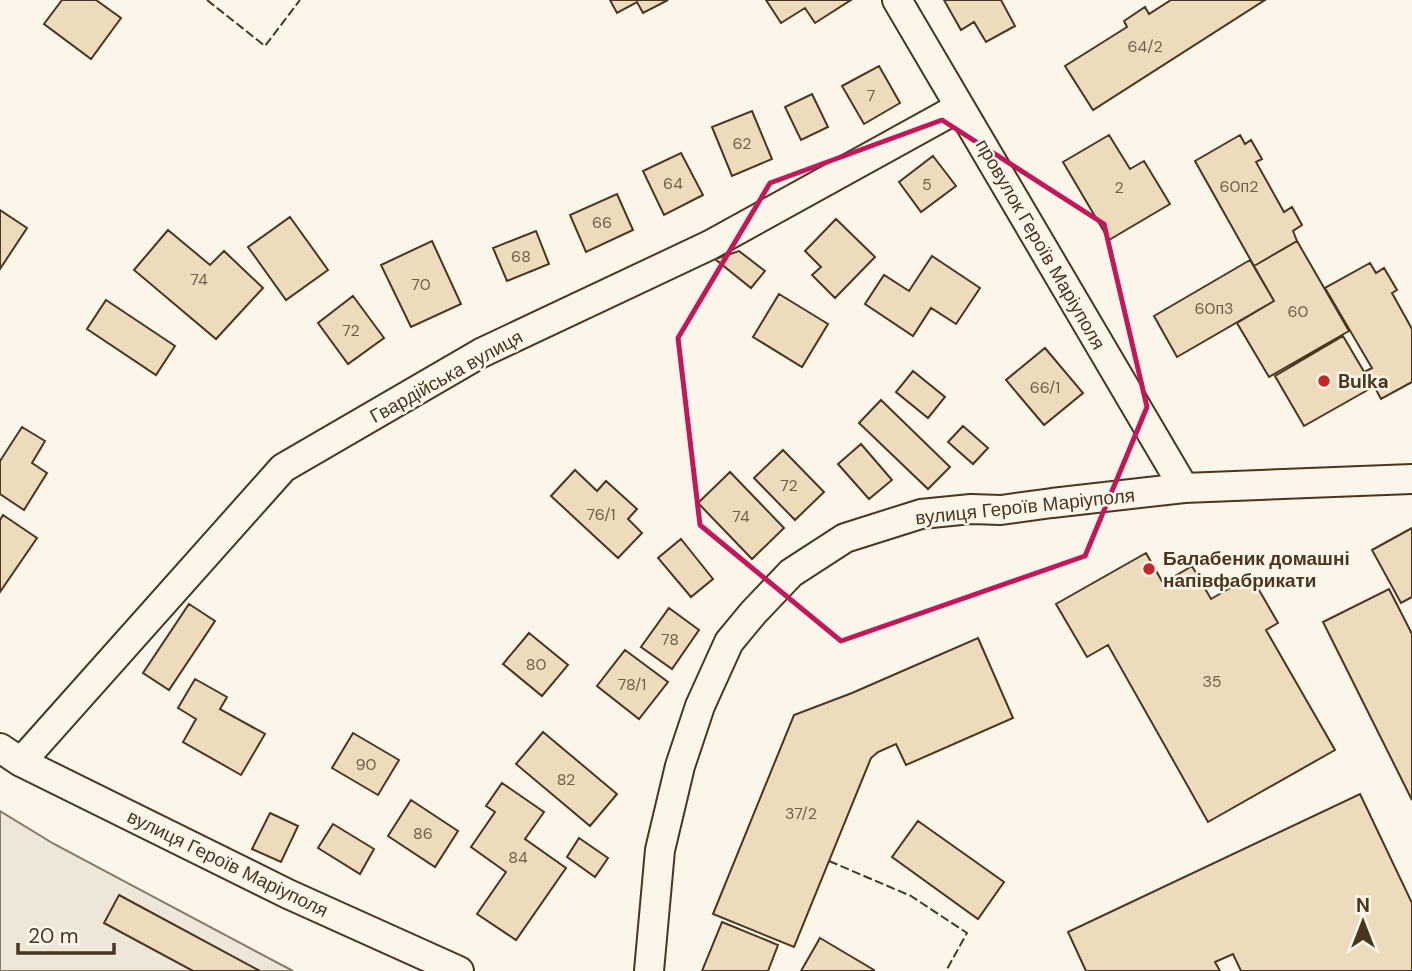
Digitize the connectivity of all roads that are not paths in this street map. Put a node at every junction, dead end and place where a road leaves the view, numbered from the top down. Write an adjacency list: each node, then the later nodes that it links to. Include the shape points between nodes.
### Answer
1 (897, 0): 2 (street, провулок Героїв Маріуполя)
2 (960, 107): 4 (street, провулок Героїв Маріуполя); 5 (street, Гвардійська вулиця, via 710,245 481,353 283,468)
3 (1412, 479): 4 (street, вулиця Героїв Маріуполя)
4 (1184, 488): 7 (street, вулиця Героїв Маріуполя, via 1000,510 921,514 845,538 791,573 729,642 700,706 660,850)
5 (11, 755): 6 (street, вулиця Героїв Маріуполя, via 288,894)
6 (459, 971)
7 (649, 971)

